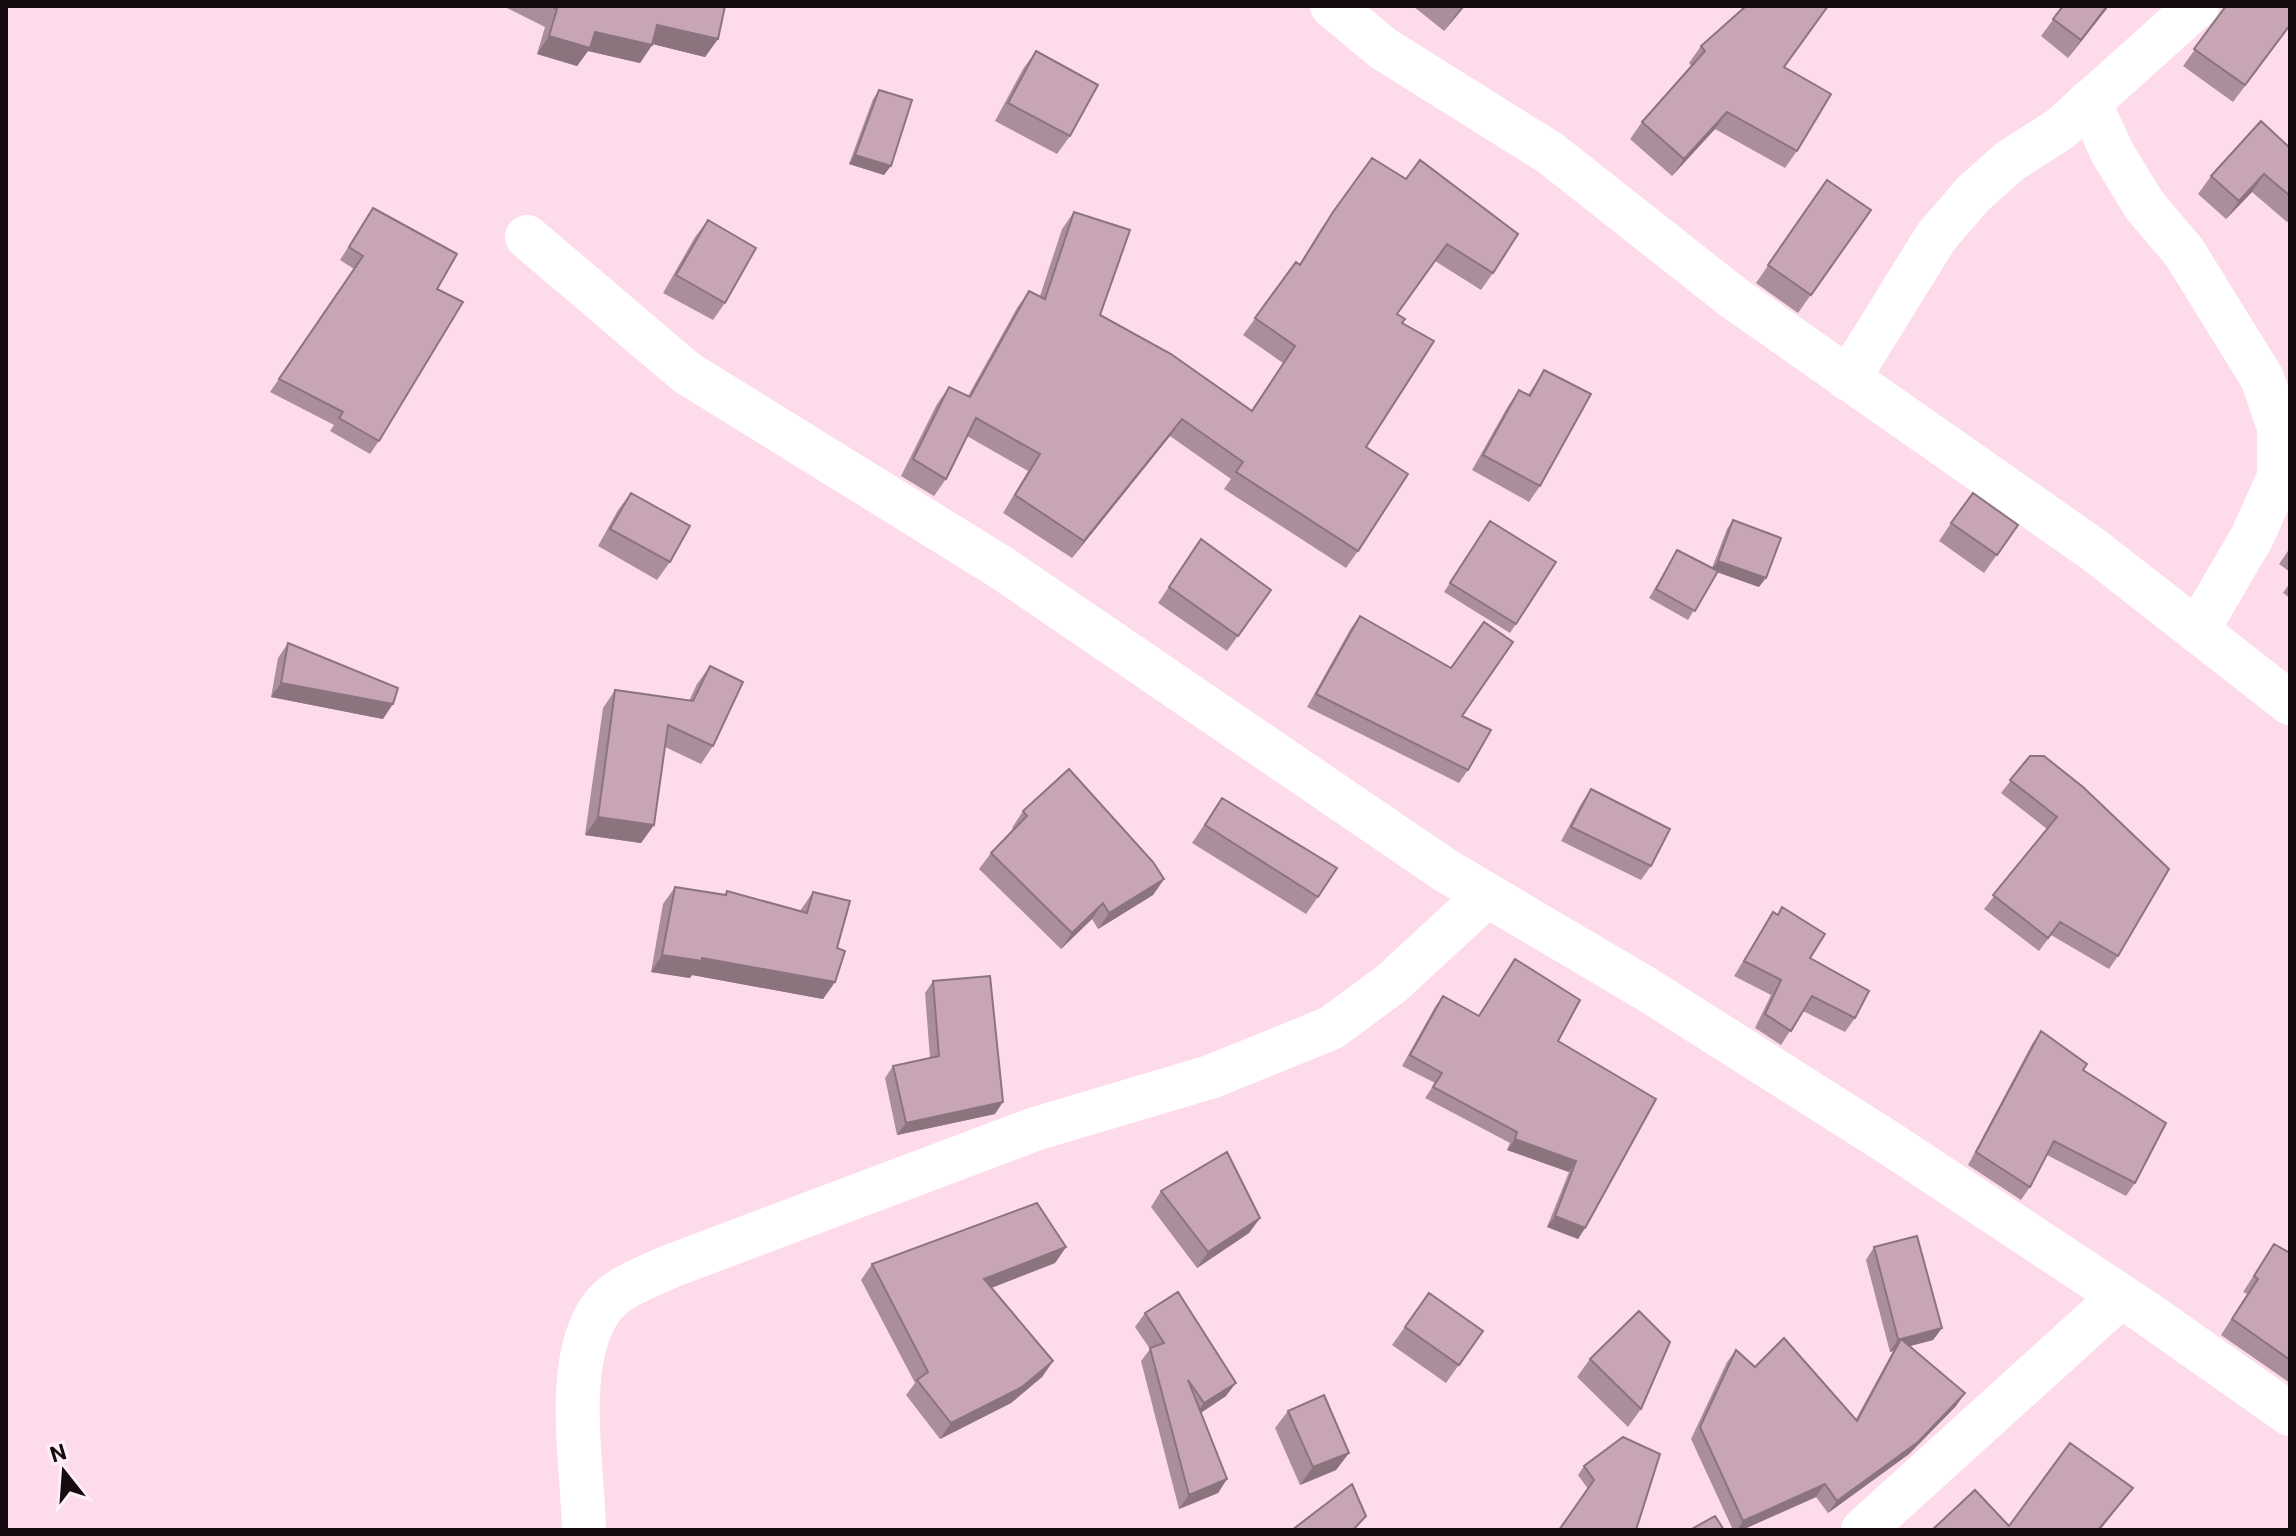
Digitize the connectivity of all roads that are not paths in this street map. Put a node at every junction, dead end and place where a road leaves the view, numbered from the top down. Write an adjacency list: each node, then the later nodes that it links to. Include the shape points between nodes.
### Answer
1 (1332, 6): 5 (street, via 1384,49 1550,153 1734,298)
2 (2197, 6): 3 (street)
3 (2089, 102): 5 (street, via 1973,194 1936,237); 6 (street, via 2113,154 2184,252)
4 (527, 237): 9 (street, via 687,373 1002,568)
5 (1848, 379): 7 (street, via 2094,550)
6 (2284, 422): 7 (street, via 2279,477 2252,537)
7 (2197, 631): 8 (street)
8 (2290, 703)
9 (1487, 895): 10 (street, via 1648,990); 12 (street, via 1392,983 1331,1028 1210,1077 1035,1129 633,1283 603,1305 584,1344 579,1397)
10 (2121, 1296): 11 (street); 13 (street)
11 (2290, 1414)
12 (584, 1530)
13 (1863, 1530)

